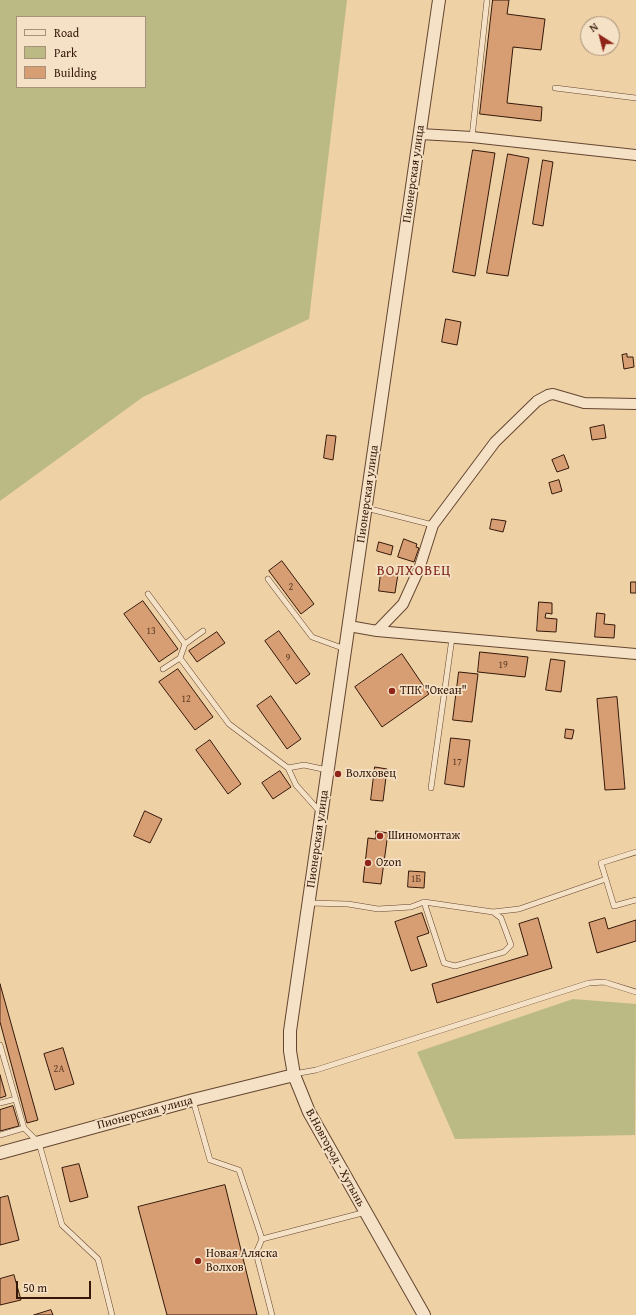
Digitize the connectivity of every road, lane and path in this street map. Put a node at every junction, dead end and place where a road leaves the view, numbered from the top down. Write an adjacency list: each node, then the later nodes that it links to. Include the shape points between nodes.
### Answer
1 (439, 0): 5 (street, Пионерская улица)
2 (487, 0): 6 (lane)
3 (555, 88): 4 (lane)
4 (636, 98)
5 (420, 134): 6 (street); 9 (street, Пионерская улица)
6 (472, 137): 7 (street)
7 (636, 155)
8 (636, 404): 10 (street, via 584,403 553,394 542,397 495,442)
9 (366, 508): 10 (lane); 13 (street, Пионерская улица)
10 (433, 525): 15 (street, via 419,569 403,604)
11 (268, 579): 18 (lane, via 312,637)
12 (148, 594): 17 (lane)
13 (349, 626): 15 (street); 18 (street, Пионерская улица)
14 (203, 631): 17 (lane)
15 (377, 631): 16 (street)
16 (452, 638): 19 (street); 24 (lane)
17 (185, 644): 20 (lane)
18 (345, 649): 23 (street, Пионерская улица)
19 (636, 654)
20 (180, 658): 21 (lane); 22 (lane, via 229,724)
21 (163, 669)
22 (288, 768): 23 (lane, via 304,765); 25 (lane, via 296,785)
23 (328, 770): 25 (street, Пионерская улица)
24 (431, 788)
25 (321, 814): 30 (street, Пионерская улица)
26 (636, 852): 27 (lane, via 601,863)
27 (606, 879): 28 (lane, via 614,906); 31 (lane, via 519,909)
28 (636, 900)
29 (424, 902): 30 (lane, via 411,907 378,909 348,904); 31 (lane); 31 (lane, via 444,963 454,966 504,952 511,945 501,918)
30 (309, 903): 32 (street, Пионерская улица)
31 (492, 912)
32 (296, 989): 35 (street, В.Новгород - Хутынь, via 290,1031)
33 (636, 992): 35 (lane, Пионерская улица, via 604,982 589,984 324,1068)
34 (0, 1045): 36 (lane)
35 (294, 1075): 37 (street, Пионерская улица); 43 (street, В.Новгород - Хутынь, via 309,1112)
36 (16, 1099): 38 (lane); 39 (lane)
37 (193, 1100): 41 (street, Пионерская улица); 44 (lane, via 210,1160 239,1170)
38 (0, 1104)
39 (24, 1128): 40 (lane); 41 (lane)
40 (0, 1135)
41 (40, 1143): 42 (street, Пионерская улица); 45 (lane, via 62,1225 98,1259)
42 (0, 1153)
43 (366, 1212): 44 (lane); 47 (street, В.Новгород - Хутынь)
44 (262, 1239): 46 (lane, via 256,1253)
45 (112, 1315)
46 (272, 1315)
47 (424, 1315)

